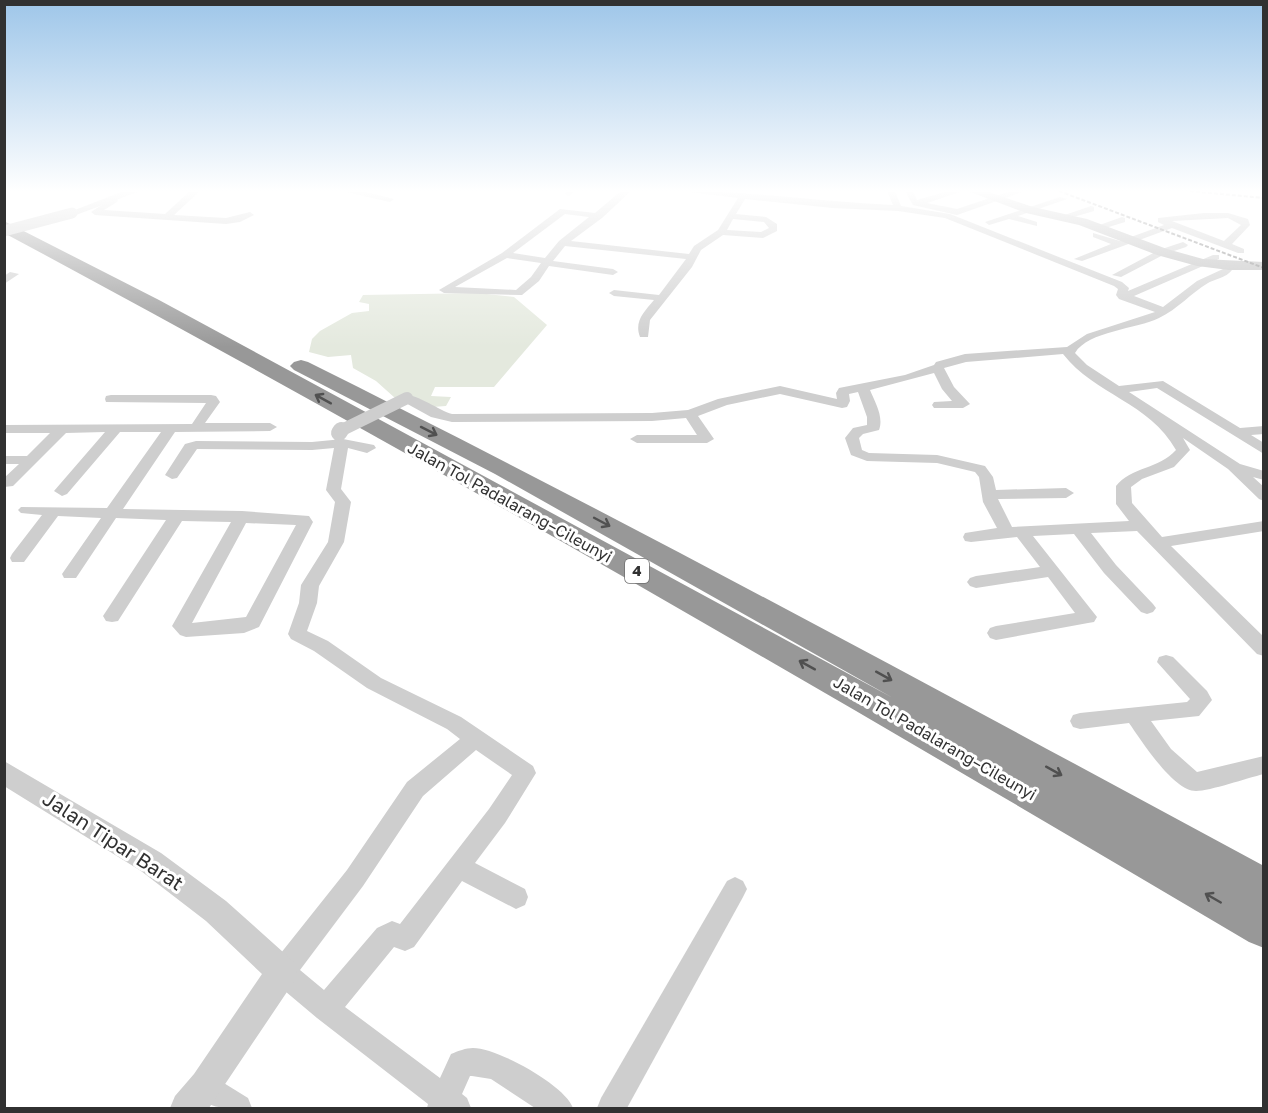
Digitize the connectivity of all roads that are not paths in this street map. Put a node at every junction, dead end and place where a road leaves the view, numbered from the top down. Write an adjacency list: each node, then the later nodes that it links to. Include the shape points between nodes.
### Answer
1 (36, 243): 90 (highway, Jalan Tol Padalarang–Cileunyi / 4, one-way to 1, via 810,667)
2 (66, 243): 88 (highway, Jalan Tol Padalarang–Cileunyi / 4, one-way to 88, via 514,474)
3 (520, 243): 15 (street)
4 (562, 243): 16 (street); 19 (street)
5 (703, 243): 16 (street)
6 (1019, 243): 28 (street, via 1118,284 1124,288)
7 (1121, 243): 18 (street)
8 (1132, 243): 14 (main road)
9 (1218, 243): 12 (street)
10 (1229, 243): 12 (street)
11 (1184, 245): 14 (street)
12 (1226, 246): 13 (street)
13 (1241, 251)
14 (1162, 252): 20 (main road); 25 (street)
15 (505, 255): 19 (street); 19 (street, via 441,292 518,293)
16 (693, 257): 29 (street)
17 (1216, 257): 20 (street)
18 (1079, 260)
19 (548, 262): 23 (street)
20 (1202, 263): 21 (main road); 28 (street)
21 (1229, 266): 22 (main road); 30 (street)
22 (1263, 266)
23 (613, 272)
24 (14, 274): 26 (street)
25 (1117, 275)
26 (4, 281)
27 (614, 293): 29 (street)
28 (1123, 297): 30 (street)
29 (661, 298): 31 (street, via 644,320)
30 (1164, 311): 32 (street, via 1082,340)
31 (644, 335)
32 (1070, 350): 33 (street, via 965,358); 35 (street, via 1073,359)
33 (938, 368): 34 (street); 37 (street, via 948,389 963,404)
34 (862, 386): 38 (street, via 842,392 842,404 772,391); 59 (street, via 874,421 873,428 858,431 852,438 858,454 938,459 973,466 984,473)
35 (1117, 390): 39 (street); 47 (street, via 1159,384)
36 (111, 399): 40 (street, via 212,400)
37 (939, 405)
38 (690, 414): 48 (street, bridge, via 572,419 452,418 407,398 340,430); 49 (street, via 707,439)
39 (1161, 418): 53 (street); 66 (street, via 1183,450 1169,465 1122,486 1124,504)
40 (197, 426): 41 (street); 42 (street)
41 (171, 427): 43 (street); 63 (street)
42 (270, 427)
43 (116, 428): 45 (street); 57 (street)
44 (4, 429): 45 (street)
45 (62, 429): 52 (street)
46 (1263, 430): 47 (street)
47 (1237, 432): 50 (street)
48 (341, 438): 55 (street, via 312,446 196,445 190,447); 83 (street, via 333,478 333,490 343,502 336,542 310,585 297,634 374,683)
49 (637, 439)
50 (1263, 450)
51 (4, 460): 52 (street)
52 (30, 460): 56 (street)
53 (1233, 466): 54 (street); 60 (street)
54 (1261, 474)
55 (172, 475)
56 (8, 483)
57 (62, 491)
58 (1065, 493): 59 (street)
59 (989, 495): 69 (street, via 998,517)
60 (1263, 496)
61 (26, 510): 62 (street)
62 (54, 511): 63 (street); 72 (street)
63 (111, 513): 64 (street); 74 (street)
64 (178, 514): 65 (street); 77 (street)
65 (242, 516): 65 (street, via 181,627 186,630 253,622 305,522)
66 (1141, 526): 68 (street); 71 (street)
67 (1263, 526): 71 (street)
68 (1078, 528): 69 (street); 76 (street)
69 (1014, 532): 70 (street); 73 (street)
70 (971, 537)
71 (1159, 543): 79 (street)
72 (18, 558)
73 (1052, 571): 75 (street); 78 (street, via 1088,617)
74 (70, 574)
75 (976, 582)
76 (1147, 608)
77 (112, 616)
78 (996, 633)
79 (1263, 649)
80 (1166, 662): 81 (street, via 1200,697 1199,705 1192,710)
81 (1134, 714): 82 (street); 84 (street, via 1164,755 1195,782)
82 (1080, 721)
83 (476, 738): 86 (street, via 524,771 524,777); 91 (street, via 415,789)
84 (1263, 765)
85 (4, 772): 91 (street, Jalan Tipar Barat, via 151,862 216,911)
86 (459, 867): 89 (street); 92 (street, via 405,938 392,934 386,937)
87 (735, 889): 98 (street)
88 (1263, 889)
89 (516, 897)
90 (1263, 927)
91 (282, 972): 92 (street); 93 (street)
92 (326, 1009): 94 (street)
93 (206, 1086): 95 (street); 96 (street)
94 (448, 1106): 97 (street, via 461,1064 477,1060 500,1068)
95 (188, 1108)
96 (238, 1108)
97 (559, 1108)
98 (611, 1108)

